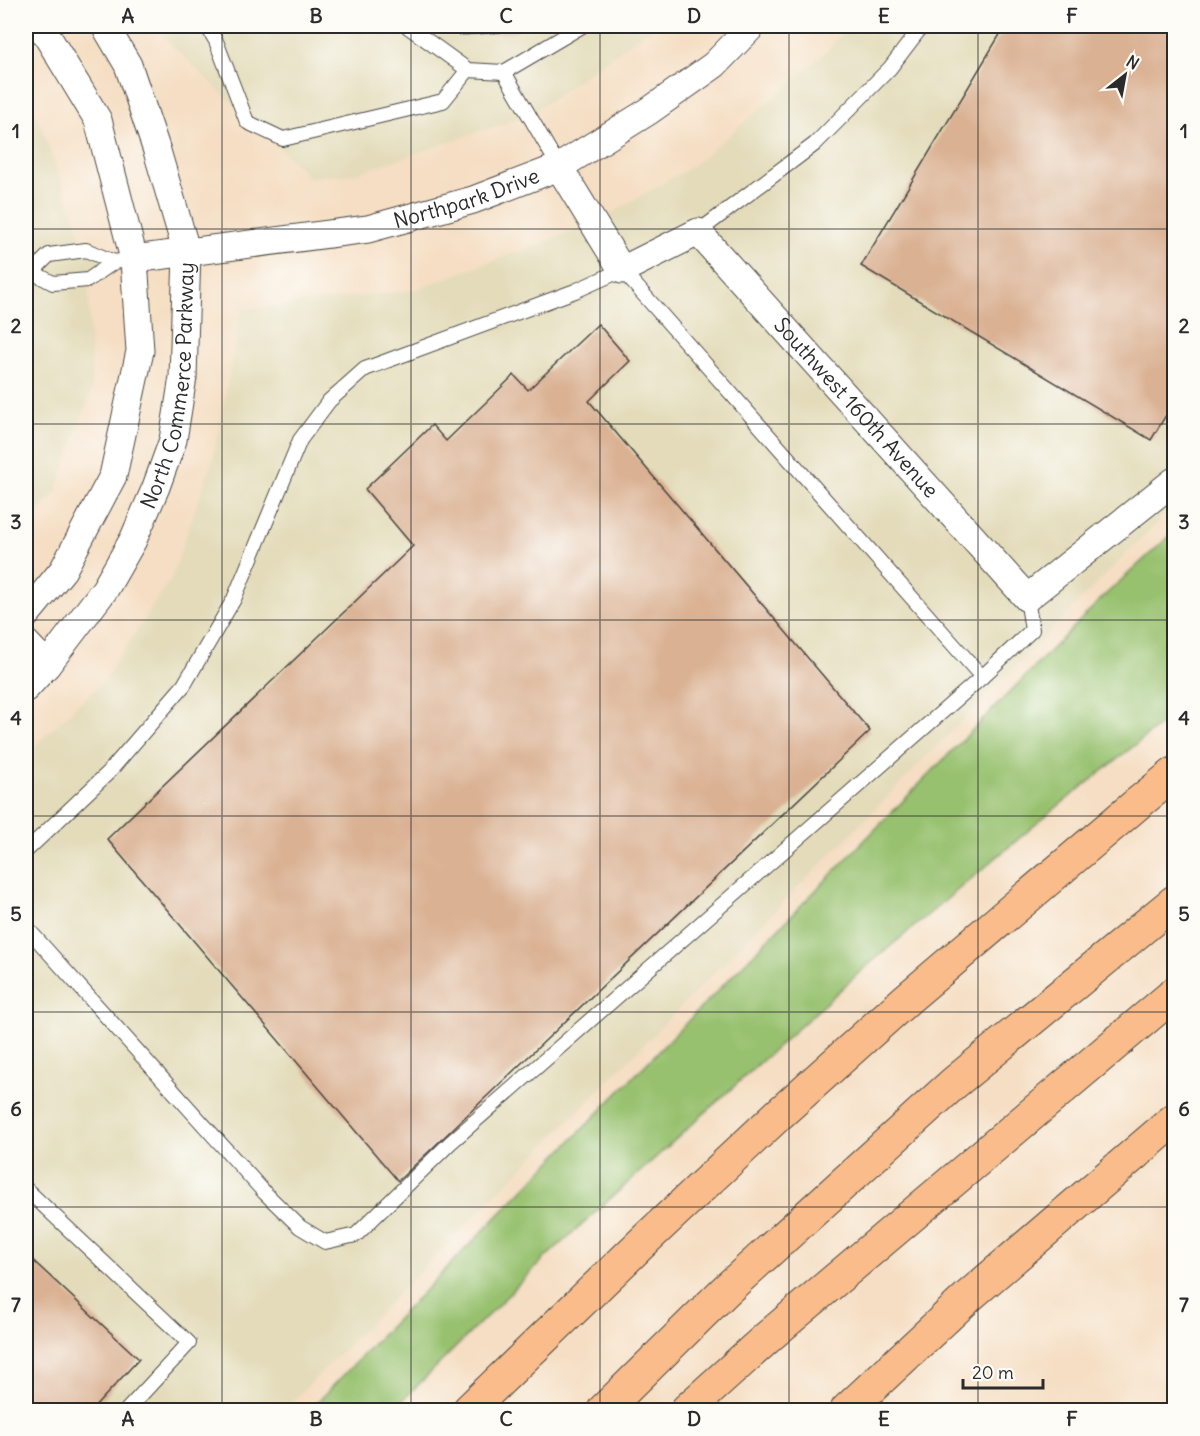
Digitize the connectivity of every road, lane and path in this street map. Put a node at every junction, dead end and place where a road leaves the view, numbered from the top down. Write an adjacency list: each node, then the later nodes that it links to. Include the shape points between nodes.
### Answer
1 (41, 26): 13 (street, North Commerce Parkway, via 98,120)
2 (105, 26): 12 (street, North Commerce Parkway, via 128,65)
3 (207, 26): 8 (lane, via 247,122 283,139 443,101)
4 (406, 26): 8 (lane)
5 (582, 26): 9 (lane)
6 (753, 26): 10 (street, Northpark Drive, via 714,65 650,111)
7 (922, 26): 11 (lane, via 890,68 814,144)
8 (468, 70): 9 (lane)
9 (504, 72): 10 (lane)
10 (559, 166): 12 (street, Northpark Drive, via 473,200 368,229); 14 (street)
11 (698, 232): 14 (street); 17 (street, Southwest 160th Avenue)
12 (187, 253): 13 (street, Northpark Drive); 20 (street, North Commerce Parkway, via 183,377 173,440 133,540 105,589)
13 (124, 261): 15 (lane, via 88,279 53,283); 15 (lane, via 86,250 49,255); 18 (street, North Commerce Parkway, via 140,351 113,476 63,570)
14 (622, 270): 21 (lane); 24 (lane, via 365,369 329,401 300,440 234,599 184,684 108,773)
15 (29, 272)
16 (1174, 482): 17 (street)
17 (1027, 598): 21 (lane, via 1032,630)
18 (26, 615)
19 (26, 643): 20 (street)
20 (47, 665): 22 (street, North Commerce Parkway)
21 (982, 677): 26 (lane, via 450,1143 356,1235 325,1242 300,1227)
22 (26, 688)
23 (1174, 774): 32 (highway, via 907,999 654,1231)
24 (26, 851)
25 (1174, 902): 33 (highway, via 954,1083 726,1290)
26 (26, 927)
27 (1174, 994): 34 (highway, via 769,1336)
28 (1174, 1120): 30 (highway)
29 (26, 1189): 31 (lane, via 189,1343)
30 (969, 1296): 35 (highway); 36 (highway)
31 (127, 1410)
32 (469, 1410)
33 (604, 1410)
34 (687, 1410)
35 (831, 1410)
36 (847, 1410)

